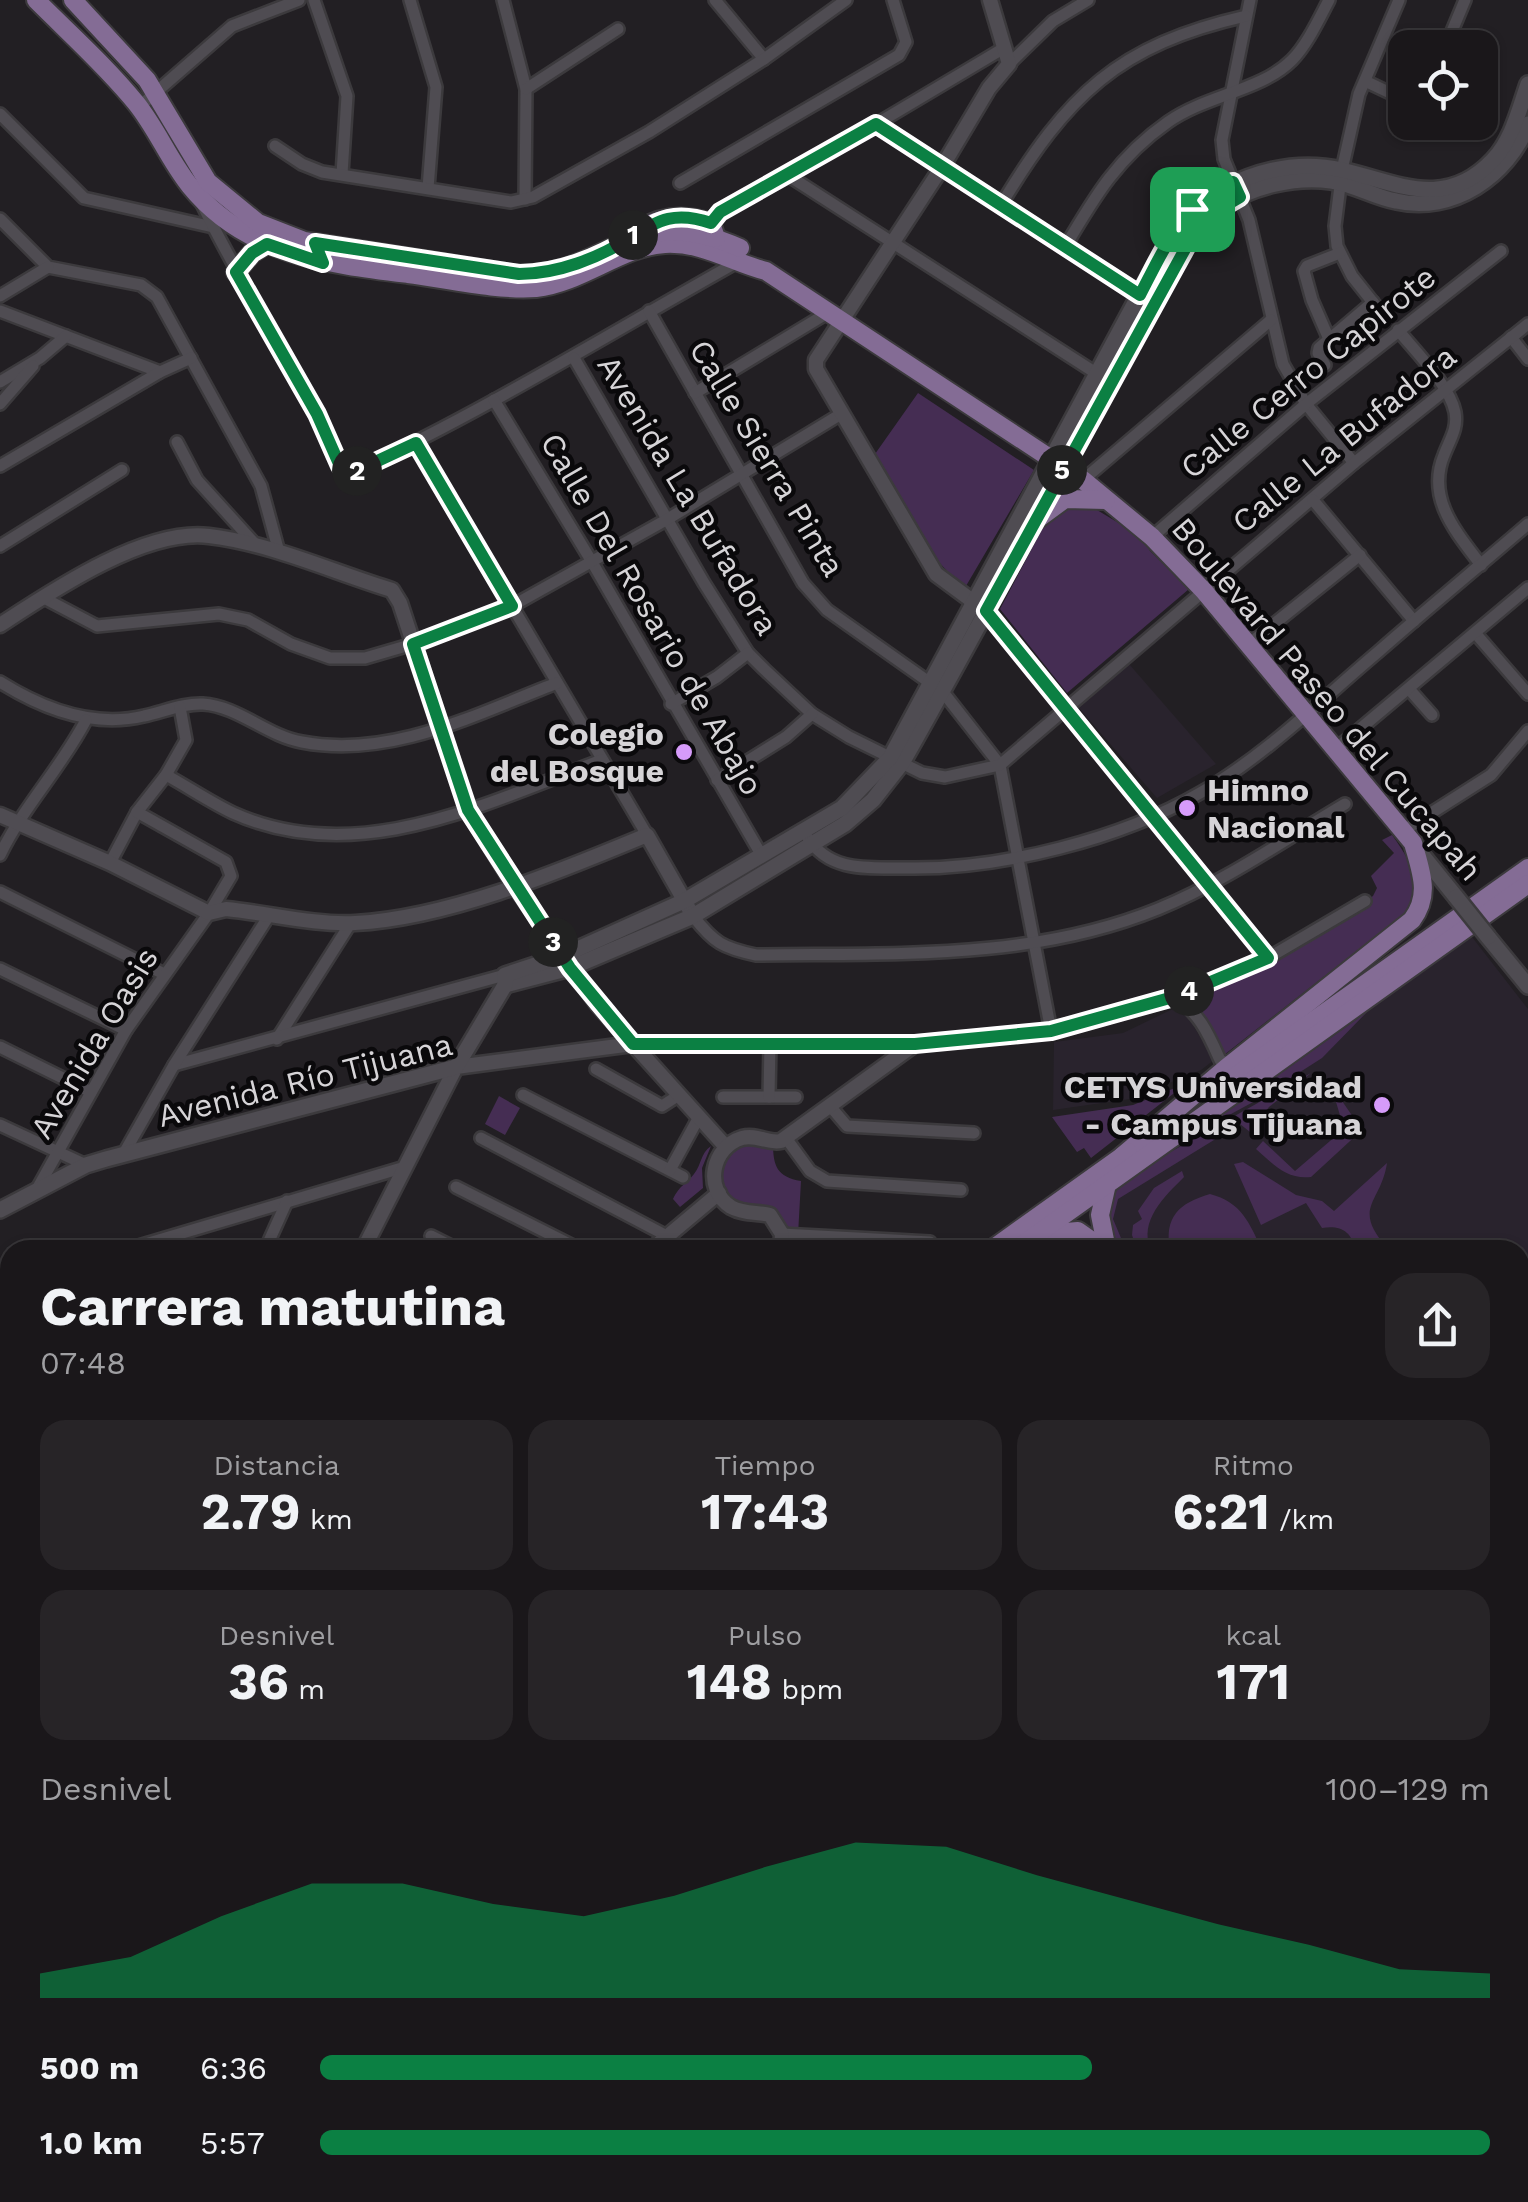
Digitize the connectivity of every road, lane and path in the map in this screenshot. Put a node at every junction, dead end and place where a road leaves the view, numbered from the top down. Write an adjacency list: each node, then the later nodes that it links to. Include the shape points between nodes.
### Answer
1 (36, 0): 29 (main road)
2 (73, 0): 27 (main road)
3 (299, 0): 27 (street, via 232,26)
4 (314, 0): 35 (street, via 347,96)
5 (410, 0): 39 (street, via 436,87)
6 (504, 0): 25 (street)
7 (715, 0): 21 (street)
8 (894, 0): 38 (street, via 904,50)
9 (990, 0): 20 (street)
10 (1088, 0): 16 (street)
11 (1250, 0): 17 (street)
12 (1329, 0): 26 (street, via 1294,58 1271,76)
13 (1399, 0): 23 (street)
14 (1464, 0): 19 (street)
15 (838, 3): 21 (street)
16 (1071, 4): 22 (street)
17 (1246, 16): 26 (street); 43 (street, via 1172,36 1109,73 1060,118)
18 (618, 29): 25 (street)
19 (1452, 30)
20 (1004, 48): 22 (street); 31 (street)
21 (764, 59): 42 (street)
22 (1009, 64): 34 (street)
23 (1364, 81): 28 (street); 37 (street)
24 (1528, 84): 37 (main road, via 1502,149 1463,182 1406,190)
25 (526, 89): 42 (street)
26 (1231, 91): 40 (street, via 1222,140); 50 (street, via 1167,122 1123,161)
27 (156, 92): 29 (street); 47 (main road, via 217,191 272,230)
28 (1388, 92)
29 (139, 107): 41 (main road)
30 (0, 114): 46 (street, via 84,198)
31 (876, 124): 34 (street); 36 (street)
32 (1528, 124): 37 (main road, via 1504,166 1455,198 1408,203)
33 (276, 146): 35 (street, via 302,164)
34 (942, 167): 43 (street); 48 (street)
35 (342, 174): 39 (street)
36 (789, 176): 45 (street); 48 (street)
37 (1342, 177): 40 (main road); 53 (street, via 1334,226)
38 (680, 183)
39 (428, 188): 42 (street)
40 (1237, 189): 59 (main road, via 1206,198 1182,220); 66 (street); 78 (main road, via 1190,240)
41 (198, 196): 46 (street); 49 (main road)
42 (525, 199)
43 (1000, 205): 50 (street)
44 (0, 219): 56 (street)
45 (716, 224): 51 (main road, via 630,238 571,266 534,274); 58 (main road)
46 (214, 228): 57 (street)
47 (315, 243): 51 (main road); 55 (main road)
48 (894, 243): 65 (street); 78 (street)
49 (267, 244): 55 (main road); 57 (main road)
50 (1065, 247): 59 (street)
51 (348, 248): 55 (main road)
52 (1501, 252): 68 (street, Calle Cerro Capirote)
53 (1340, 253): 61 (street); 71 (street, via 1304,271)
54 (739, 261): 55 (main road, via 663,244 534,288); 58 (main road); 63 (street)
55 (323, 263)
56 (48, 266): 60 (street); 73 (street, via 150,289)
57 (236, 272): 87 (street, via 346,472)
58 (766, 272): 65 (main road, Boulevard Paseo del Cucapah)
59 (1140, 295): 78 (main road)
60 (0, 296)
61 (1373, 302): 64 (street); 71 (street)
62 (0, 311): 69 (street)
63 (649, 311): 74 (street); 80 (street, Calle Sierra Pinta)
64 (1384, 315)
65 (835, 316): 80 (street); 85 (street, via 814,364); 88 (main road, Boulevard Paseo del Cucapah)
66 (1271, 320): 84 (street, via 1283,364); 93 (street)
67 (1528, 324): 70 (street, Calle La Bufadora)
68 (1398, 330): 81 (street); 84 (street, Calle Cerro Capirote)
69 (66, 336): 72 (street); 77 (street)
70 (1512, 337): 75 (street); 81 (street, Calle La Bufadora)
71 (1329, 339): 76 (street, via 1317,350)
72 (40, 358): 79 (street); 83 (street)
73 (191, 358): 77 (street); 102 (street, via 261,486)
74 (574, 358): 82 (street); 96 (street, Avenida La Bufadora)
75 (1528, 358)
76 (1325, 365)
77 (160, 372): 90 (street)
78 (1104, 378): 88 (main road)
79 (0, 382)
80 (695, 392): 92 (street, Calle Sierra Pinta)
81 (1446, 392): 89 (street, Calle La Bufadora); 105 (street, via 1456,428 1436,476 1440,503)
82 (494, 400): 87 (street); 104 (street, Calle Del Rosario de Abajo)
83 (0, 404)
84 (1306, 404): 89 (street); 99 (street, Calle Cerro Capirote)
85 (841, 414): 92 (street); 110 (street, via 936,574)
86 (176, 442): 100 (street, via 197,480)
87 (416, 443): 109 (street)
88 (1058, 463): 93 (main road, Boulevard Paseo del Cucapah); 97 (main road); 110 (main road)
89 (1354, 464): 95 (street, Calle La Bufadora)
90 (0, 466)
91 (122, 470): 101 (street)
92 (741, 472): 96 (street); 119 (street, Calle Sierra Pinta, via 803,584 827,610)
93 (1084, 480): 94 (main road, Boulevard Paseo del Cucapah)
94 (1109, 500): 97 (main road, via 1065,499); 99 (main road, Boulevard Paseo del Cucapah)
95 (1313, 500): 103 (street); 107 (street, Calle La Bufadora)
96 (666, 520): 104 (street); 116 (street, Avenida La Bufadora)
97 (1035, 521): 110 (main road)
98 (1528, 524): 105 (street)
99 (1152, 537): 107 (main road, Boulevard Paseo del Cucapah)
100 (255, 544): 102 (street); 108 (street, via 207,535 156,543 122,553)
101 (0, 546)
102 (279, 552): 114 (street, via 392,590)
103 (1360, 555): 111 (street); 115 (street)
104 (592, 562): 109 (street); 122 (street, Calle Del Rosario de Abajo)
105 (1480, 565): 111 (street)
106 (1528, 588): 113 (street)
107 (1204, 590): 115 (main road, Boulevard Paseo del Cucapah); 124 (street, Calle La Bufadora)
108 (42, 597): 112 (street); 114 (street, via 98,626 202,614 248,620 330,658 365,658)
109 (512, 606): 114 (street); 117 (street)
110 (981, 607): 119 (main road); 124 (street)
111 (1414, 622): 127 (street)
112 (0, 624)
113 (1476, 634): 120 (street); 121 (street)
114 (413, 644): 129 (street)
115 (1249, 644): 127 (main road, Boulevard Paseo del Cucapah)
116 (748, 653): 122 (street); 125 (street, Avenida La Bufadora)
117 (558, 683): 129 (street); 132 (street)
118 (2, 687): 128 (street)
119 (937, 687): 133 (main road); 134 (street, Calle Sierra Pinta)
120 (1410, 688): 126 (street); 131 (street)
121 (1528, 694)
122 (672, 704): 136 (street, Calle Del Rosario de Abajo)
123 (180, 707): 128 (street); 129 (street, via 212,705 305,743 352,746); 135 (street, via 186,740)
124 (1065, 708): 134 (street, Calle La Bufadora); 141 (street)
125 (812, 714): 133 (street, Avenida La Bufadora); 136 (street)
126 (1432, 715)
127 (1306, 716): 131 (main road, Boulevard Paseo del Cucapah); 141 (street, via 1202,792)
128 (86, 720): 142 (street)
129 (440, 728): 138 (street)
130 (1528, 731): 144 (street, via 1491,776)
131 (1336, 749): 144 (main road, Boulevard Paseo del Cucapah)
132 (602, 760): 138 (street); 143 (street)
133 (896, 760): 134 (street, Calle La Bufadora, via 945,777); 145 (main road, via 872,800 845,824)
134 (1000, 765): 148 (street, Calle Sierra Pinta)
135 (166, 775): 138 (street, via 234,814 315,833 366,834); 139 (street)
136 (717, 780): 147 (street, Calle Del Rosario de Abajo)
137 (1345, 804): 151 (street)
138 (468, 810): 153 (street)
139 (137, 812): 149 (street); 157 (street, Avenida Oasis, via 226,862 231,876)
140 (0, 816): 142 (street)
141 (1152, 816): 148 (street); 151 (street)
142 (16, 821): 146 (street); 149 (street)
143 (647, 835): 153 (street); 156 (street)
144 (1408, 837): 166 (main road, Boulevard Paseo del Cucapah, bridge); 175 (main road, via 1424,894 1412,920)
145 (808, 838): 147 (main road); 148 (street, via 826,860 848,867 923,868); 156 (main road)
146 (0, 855)
147 (762, 856): 156 (main road)
148 (1020, 857): 160 (street, Calle Sierra Pinta)
149 (110, 864): 157 (street)
150 (1528, 868): 194 (main road)
151 (1210, 884): 160 (street, via 1158,909); 161 (street)
152 (1528, 884): 199 (main road)
153 (515, 886): 159 (street, via 414,915); 162 (street)
154 (0, 892): 164 (street)
155 (1366, 900): 161 (street)
156 (689, 908): 160 (street, via 724,948 756,955 988,951); 162 (main road)
157 (209, 914): 158 (street); 164 (street, Avenida Oasis)
158 (270, 914): 159 (street); 176 (street)
159 (350, 924): 170 (street)
160 (1034, 944): 169 (street, Calle Sierra Pinta)
161 (1268, 958): 167 (street, Avenida Río Tijuana)
162 (566, 962): 165 (main road); 172 (street)
163 (0, 969): 168 (street)
164 (164, 974): 168 (street, Avenida Oasis)
165 (506, 980): 170 (street); 177 (main road)
166 (1528, 986)
167 (1172, 997): 169 (street, Avenida Río Tijuana); 175 (street, via 1187,1004 1220,1060)
168 (126, 1030): 179 (street, Avenida Oasis)
169 (1051, 1031): 173 (street, Avenida Río Tijuana)
170 (277, 1040): 176 (street)
171 (770, 1042): 172 (street, Avenida Río Tijuana); 173 (street, Avenida Río Tijuana); 183 (street)
172 (633, 1044): 177 (street, Avenida Río Tijuana); 180 (street)
173 (915, 1044): 185 (street)
174 (0, 1047): 179 (street)
175 (1231, 1064): 194 (main road)
176 (174, 1065): 193 (street)
177 (456, 1067): 193 (main road, Avenida Río Tijuana); 196 (street)
178 (596, 1070): 180 (street, via 662,1106)
179 (91, 1092): 192 (street, Avenida Oasis)
180 (679, 1094): 186 (street)
181 (523, 1095): 197 (street)
182 (722, 1097): 183 (street)
183 (770, 1097): 184 (street)
184 (796, 1097)
185 (830, 1106): 188 (street, via 847,1126); 190 (street)
186 (700, 1117): 191 (street); 197 (street)
187 (0, 1125): 192 (street)
188 (974, 1133)
189 (481, 1138): 209 (street)
190 (786, 1138): 191 (street, via 777,1143 751,1136); 201 (street, via 826,1182)
191 (726, 1147): 202 (street, via 714,1167)
192 (59, 1154): 195 (street); 203 (street, Avenida Oasis)
193 (123, 1155): 195 (main road, Avenida Río Tijuana)
194 (1122, 1156): 220 (main road)
195 (86, 1166): 203 (main road, Avenida Oasis)
196 (406, 1167): 204 (street); 214 (street)
197 (670, 1170): 198 (street)
198 (683, 1177)
199 (1107, 1184): 210 (main road); 223 (main road, via 1100,1214)
200 (456, 1186): 216 (street)
201 (961, 1190)
202 (718, 1193): 207 (street, via 735,1209 770,1214); 209 (street)
203 (34, 1195): 205 (main road, Avenida Oasis)
204 (288, 1202): 206 (street); 213 (street)
205 (0, 1210)
206 (181, 1233): 211 (street); 212 (street)
207 (782, 1234): 218 (street); 219 (street)
208 (431, 1236): 215 (street)
209 (668, 1236): 217 (street)
210 (1034, 1237): 221 (main road); 222 (main road, via 1078,1230)
211 (158, 1240)
212 (177, 1240)
213 (271, 1240)
214 (368, 1240)
215 (439, 1240)
216 (561, 1240)
217 (663, 1240)
218 (782, 1240)
219 (893, 1240)
220 (1005, 1240)
221 (1030, 1240)
222 (1092, 1240)
223 (1104, 1240)

